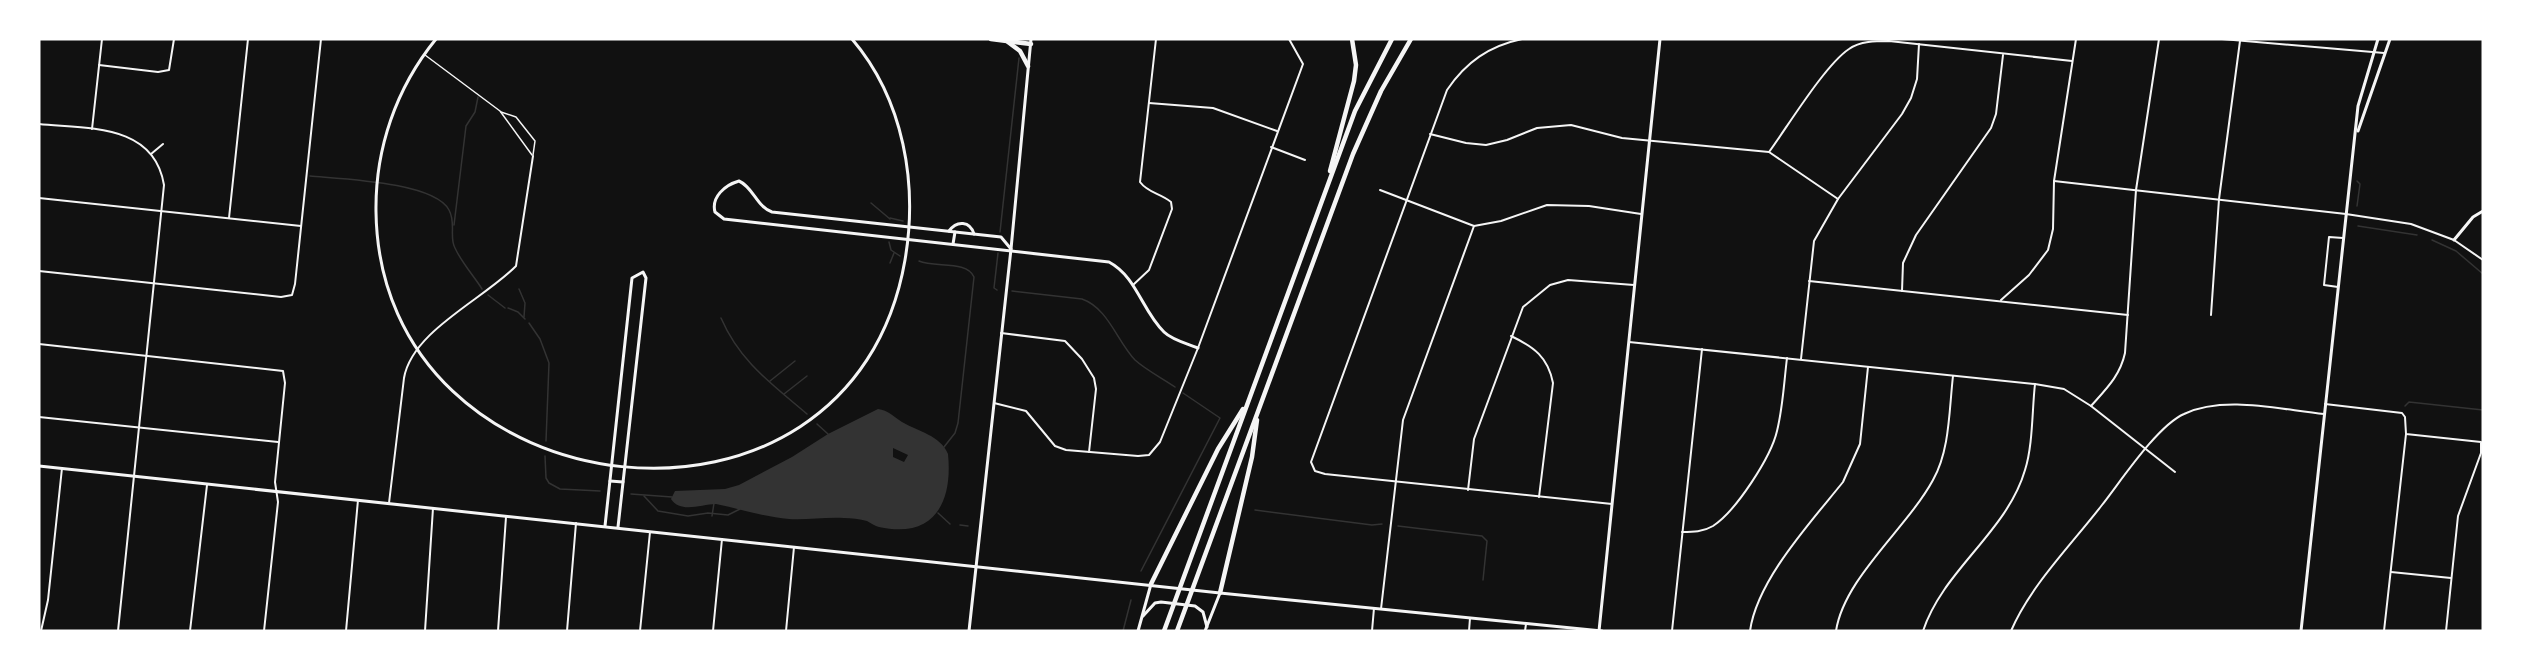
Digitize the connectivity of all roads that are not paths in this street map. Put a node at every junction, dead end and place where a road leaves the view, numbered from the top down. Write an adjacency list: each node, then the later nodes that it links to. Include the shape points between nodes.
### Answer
1 (102, 39): 29 (street)
2 (174, 39): 29 (street, via 169,70)
3 (248, 39): 57 (street)
4 (321, 39): 58 (street)
5 (436, 39): 26 (street)
6 (852, 39): 60 (street, via 880,81 901,135 909,182)
7 (991, 39): 20 (highway)
8 (1156, 39): 31 (street)
9 (1289, 39): 35 (street, via 1303,64)
10 (1352, 39): 48 (highway, via 1356,65 1352,93)
11 (1392, 39): 48 (highway, via 1355,111)
12 (1411, 39): 97 (highway, via 1381,91 1353,154)
13 (1522, 39): 36 (street, via 1492,48 1456,75)
14 (1660, 39): 38 (street)
15 (2076, 39): 28 (street)
16 (2159, 39): 47 (street)
17 (2222, 39): 22 (street)
18 (2378, 39): 24 (street)
19 (2390, 39): 25 (street)
20 (1005, 41): 21 (highway); 30 (highway, via 1020,51)
21 (1031, 41): 30 (street)
22 (2240, 41): 24 (street); 51 (street)
23 (1919, 44): 27 (street); 41 (street, via 1872,41 1850,48 1835,61); 50 (street, via 1917,79 1911,98)
24 (2374, 52): 25 (street); 37 (street, via 2358,106)
25 (2384, 53): 37 (street)
26 (424, 54): 32 (lane); 85 (street, via 392,115 378,168 376,199 379,252 386,279)
27 (2003, 55): 28 (street); 76 (street, via 1991,128 1916,235 1903,263)
28 (2072, 61): 45 (street)
29 (99, 65): 34 (street)
30 (1028, 66): 68 (street)
31 (1148, 102): 35 (street, via 1213,108); 73 (street, via 1140,183 1145,190 1165,197 1172,209 1149,270)
32 (500, 111): 43 (lane); 43 (lane, via 516,117 535,141)
33 (39, 124): 34 (street)
34 (92, 129): 42 (street, via 130,138)
35 (1277, 131): 40 (street)
36 (1429, 134): 38 (street, via 1486,145 1537,128 1571,125 1622,138); 52 (street)
37 (2356, 135): 56 (street)
38 (1650, 140): 41 (street); 55 (street)
39 (163, 144): 42 (street)
40 (1271, 147): 44 (street); 84 (street)
41 (1769, 152): 50 (street)
42 (151, 154): 53 (street, via 164,180)
43 (532, 156): 85 (street, via 516,266)
44 (1305, 160)
45 (2054, 181): 47 (street); 77 (street, via 2053,229 2048,250 2029,275)
46 (1380, 190): 52 (street)
47 (2136, 190): 51 (street); 78 (street)
48 (1323, 197): 93 (highway)
49 (39, 198): 53 (street)
50 (1838, 198): 71 (street, via 1814,241)
51 (2219, 199): 56 (street); 79 (street)
52 (1405, 200): 59 (street); 112 (street, via 1311,462 1315,471)
53 (163, 211): 57 (street); 72 (street)
54 (2483, 211): 66 (street)
55 (1641, 214): 59 (street, via 1589,206 1547,205); 74 (street)
56 (2346, 214): 65 (street); 66 (street, via 2411,224)
57 (229, 218): 58 (street)
58 (301, 226): 72 (street, via 292,295)
59 (1474, 226): 112 (street, via 1403,420)
60 (909, 227): 61 (street); 64 (street); 64 (street, via 767,211 739,181 717,196 713,204 715,212 724,219)
61 (949, 231): 62 (street); 63 (street, via 963,223)
62 (955, 232): 63 (street); 67 (street)
63 (974, 234): 68 (street, via 1001,237)
64 (908, 238): 67 (street); 107 (street, via 898,290 881,335 852,378 810,420 774,442 728,460 674,469)
65 (2343, 238): 75 (street); 75 (street, via 2330,237 2324,285)
66 (2454, 240): 69 (street)
67 (953, 243): 68 (street)
68 (1011, 249): 73 (street, via 1108,262 1119,267); 80 (street)
69 (2483, 260)
70 (39, 271): 72 (street)
71 (1809, 281): 76 (street); 89 (street)
72 (156, 284): 87 (street)
73 (1133, 285): 84 (street, via 1165,334)
74 (1635, 285): 81 (street, via 1578,280 1550,285 1523,307); 82 (street)
75 (2338, 287): 95 (street)
76 (1902, 291): 77 (street)
77 (2001, 300): 78 (street)
78 (2128, 315): 96 (street, via 2122,368)
79 (2211, 315)
80 (1001, 333): 94 (street); 104 (street, via 1065,341 1082,359 1096,389)
81 (1511, 336): 115 (street, via 1474,439); 117 (street, via 1543,356 1551,376)
82 (1629, 342): 86 (street); 120 (street)
83 (39, 344): 87 (street)
84 (1198, 348): 104 (street, via 1160,442 1149,455)
85 (417, 349): 105 (street, via 455,393 498,425 549,450); 119 (street, via 404,378)
86 (1702, 349): 88 (street); 127 (street)
87 (148, 356): 100 (street); 102 (street, via 283,371)
88 (1787, 357): 89 (street); 127 (street, via 1777,430 1768,455 1721,519 1701,531)
89 (1801, 359): 90 (street)
90 (1868, 366): 91 (street); 161 (street, via 1860,444 1843,482 1768,580 1753,612)
91 (1953, 376): 92 (street); 162 (street, via 1937,471 1921,501 1851,592)
92 (2035, 384): 96 (street, via 2064,389); 163 (street, via 2025,470 2008,506 1930,610)
93 (1248, 401): 133 (highway, via 1218,449); 154 (highway)
94 (994, 404): 104 (street, via 1026,411 1055,446); 130 (street)
95 (2325, 404): 98 (street); 101 (street, via 2402,412)
96 (2091, 406): 103 (street)
97 (1259, 408): 134 (highway, via 1252,457); 155 (highway)
98 (2324, 414): 103 (street, via 2222,404 2206,407 2170,423); 165 (street)
99 (39, 417): 100 (street)
100 (141, 428): 102 (street); 110 (street)
101 (2406, 434): 131 (street); 132 (street, via 2481,442 2460,507)
102 (279, 442): 116 (street)
103 (2147, 448): 109 (street); 164 (street, via 2030,597)
104 (1089, 452)
105 (612, 465): 107 (street); 107 (street, via 632,278 643,272 646,278); 111 (street)
106 (39, 466): 108 (street)
107 (625, 467): 113 (street)
108 (62, 468): 110 (street); 141 (street)
109 (2175, 472)
110 (135, 476): 114 (street); 142 (street)
111 (610, 481): 113 (street); 124 (street)
112 (1395, 481): 115 (street); 136 (street)
113 (623, 482): 125 (street)
114 (207, 484): 116 (street); 143 (street)
115 (1468, 490): 117 (street)
116 (276, 492): 118 (street); 144 (street)
117 (1539, 497): 120 (street)
118 (358, 500): 119 (street); 145 (street)
119 (389, 504): 121 (street)
120 (1612, 504): 159 (street)
121 (433, 508): 122 (street); 146 (street)
122 (506, 516): 123 (street); 147 (street)
123 (576, 523): 124 (street); 148 (street)
124 (605, 526): 125 (street)
125 (618, 527): 126 (street)
126 (650, 531): 128 (street); 149 (street)
127 (1682, 532): 160 (street)
128 (722, 539): 129 (street); 150 (street)
129 (794, 546): 130 (street); 151 (street)
130 (975, 566): 133 (street); 152 (street)
131 (2391, 572): 132 (street); 166 (street)
132 (2451, 578): 167 (street)
133 (1151, 584): 134 (street); 137 (street)
134 (1220, 593): 135 (street); 140 (street)
135 (1374, 608): 136 (street); 156 (street)
136 (1381, 609): 138 (street)
137 (1143, 616): 140 (street, via 1155,603 1195,606 1203,612); 153 (street)
138 (1470, 618): 139 (street); 157 (street)
139 (1526, 624): 158 (street); 159 (street)
140 (1206, 629)
141 (41, 631)
142 (118, 631)
143 (190, 631)
144 (264, 631)
145 (346, 631)
146 (425, 631)
147 (498, 631)
148 (567, 631)
149 (640, 631)
150 (713, 631)
151 (786, 631)
152 (969, 631)
153 (1138, 631)
154 (1164, 631)
155 (1177, 631)
156 (1372, 631)
157 (1469, 631)
158 (1525, 631)
159 (1600, 631)
160 (1672, 631)
161 (1750, 631)
162 (1836, 631)
163 (1923, 631)
164 (2011, 631)
165 (2301, 631)
166 (2384, 631)
167 (2446, 631)

